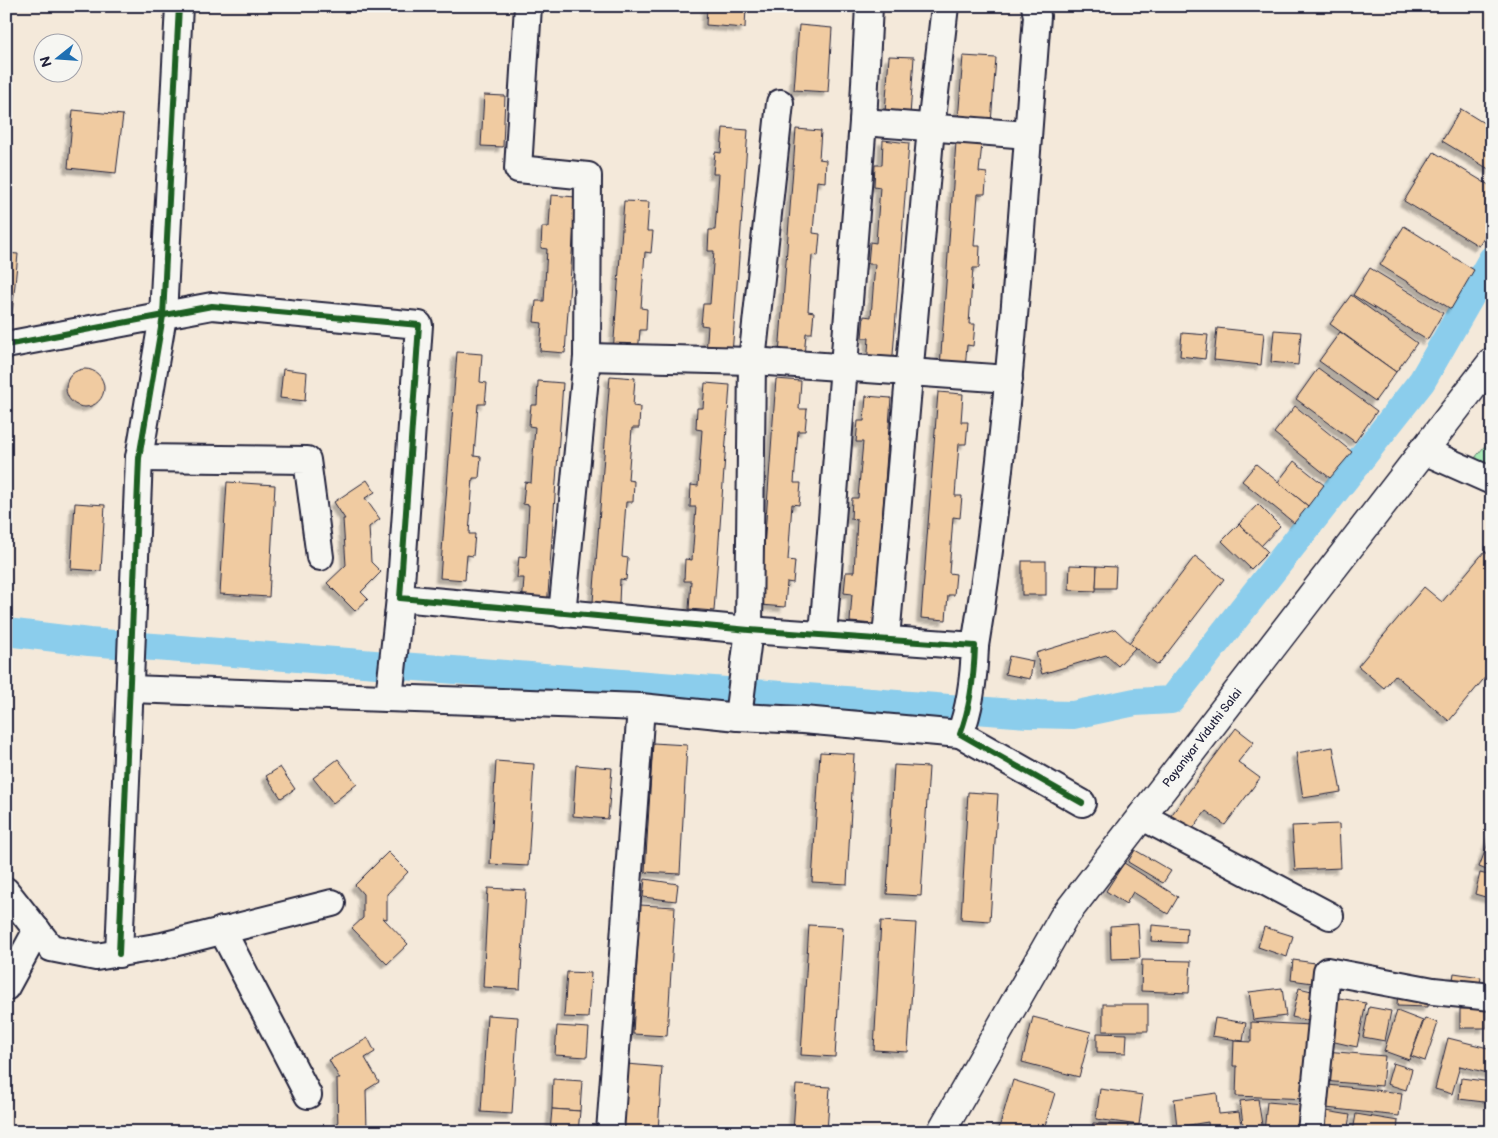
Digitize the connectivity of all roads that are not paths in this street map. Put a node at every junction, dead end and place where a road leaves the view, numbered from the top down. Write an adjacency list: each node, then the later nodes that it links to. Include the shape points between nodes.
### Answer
1 (179, 6): 10 (street)
2 (528, 6): 12 (street, via 518,169 588,176)
3 (869, 6): 7 (street)
4 (945, 6): 8 (street)
5 (1035, 6): 9 (street, via 1037,16)
6 (780, 104): 13 (street)
7 (862, 122): 8 (street); 15 (street)
8 (931, 127): 9 (street); 16 (street)
9 (1028, 135): 17 (street)
10 (163, 316): 11 (street); 19 (street); 22 (street, via 212,306 419,325)
11 (6, 345)
12 (587, 357): 13 (street); 23 (street)
13 (752, 361): 15 (street); 25 (street)
14 (1492, 362): 18 (main road, Payaniyar Viduthi Salai)
15 (843, 367): 16 (street); 24 (street)
16 (909, 372): 17 (street); 26 (street)
17 (1009, 379): 27 (street)
18 (1422, 450): 20 (street); 34 (main road, Payaniyar Viduthi Salai)
19 (139, 458): 21 (street, via 307,460); 28 (street)
20 (1492, 481)
21 (320, 557)
22 (400, 598): 23 (street); 29 (street)
23 (562, 614): 25 (street)
24 (822, 635): 25 (street); 26 (street)
25 (748, 638): 31 (street)
26 (886, 638): 27 (street)
27 (975, 657): 32 (street)
28 (130, 679): 29 (street); 40 (street)
29 (391, 686): 30 (street)
30 (641, 706): 31 (street); 44 (street)
31 (739, 709): 32 (street, via 803,720)
32 (964, 724): 33 (street)
33 (1082, 803)
34 (1141, 816): 37 (street); 45 (main road, Payaniyar Viduthi Salai, via 1063,918)
35 (6, 891): 38 (street)
36 (332, 903): 39 (street)
37 (1330, 916)
38 (37, 930): 40 (street, via 51,948 96,958); 41 (street)
39 (222, 930): 40 (street); 43 (street)
40 (119, 954)
41 (6, 987)
42 (1492, 997): 46 (street, via 1433,991 1327,971)
43 (308, 1095)
44 (610, 1132)
45 (941, 1132)
46 (1311, 1132)

